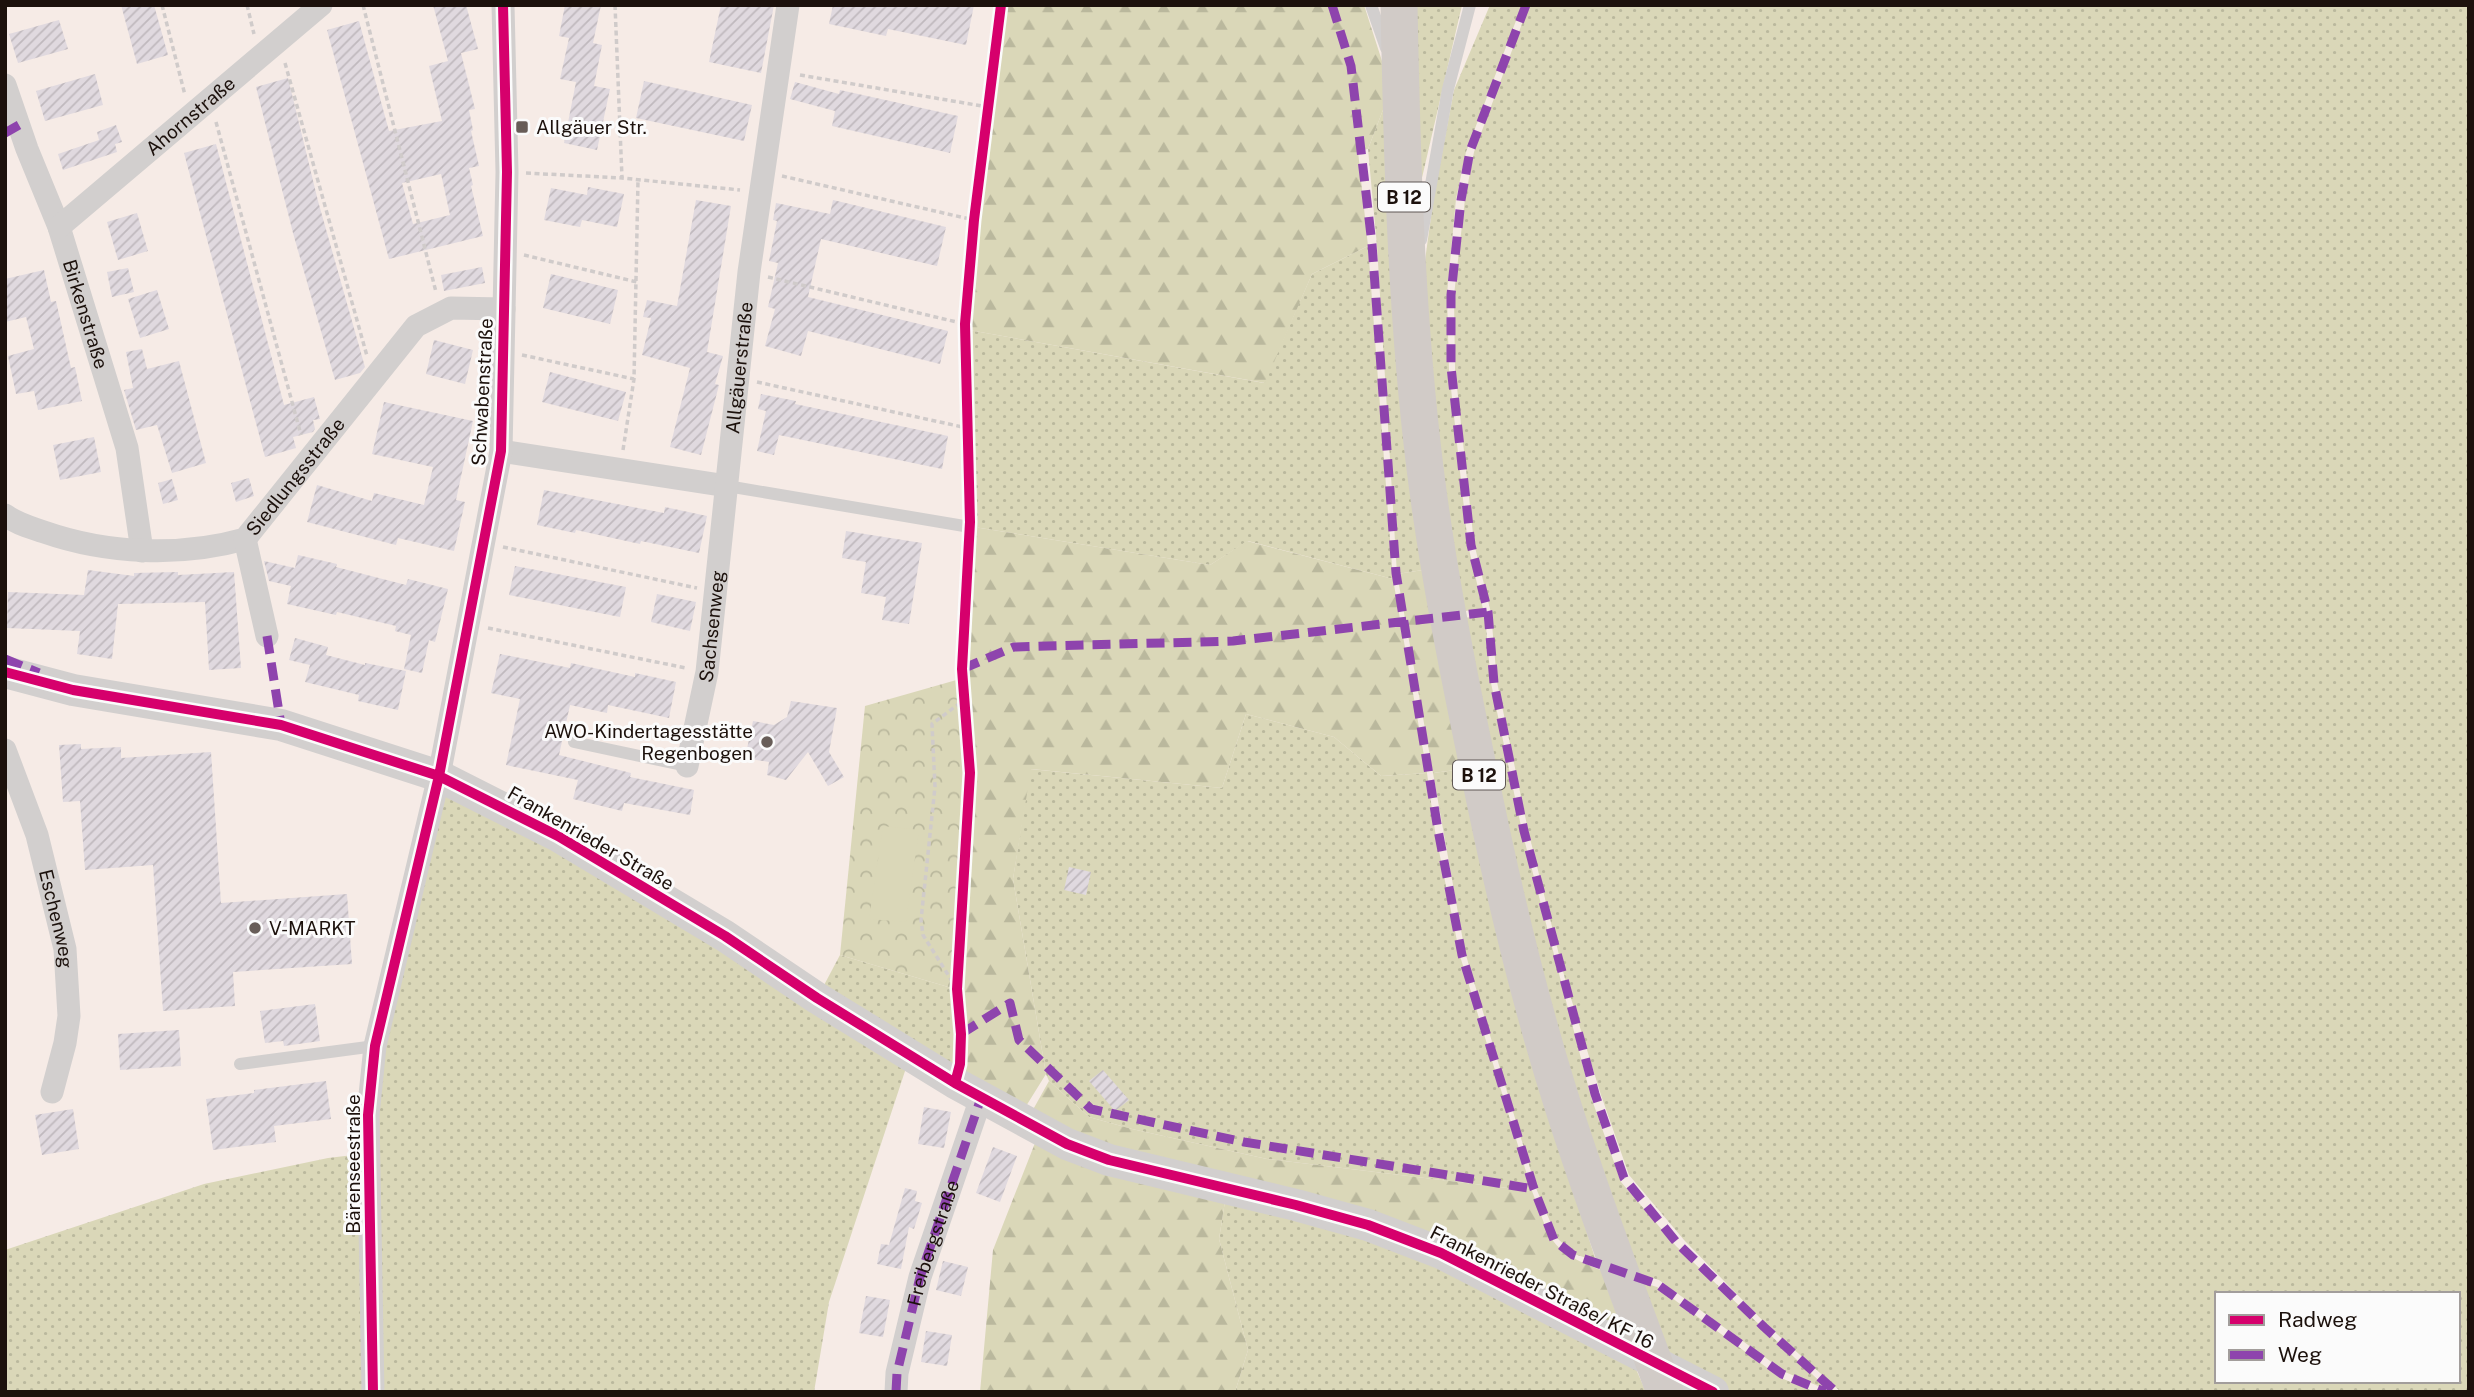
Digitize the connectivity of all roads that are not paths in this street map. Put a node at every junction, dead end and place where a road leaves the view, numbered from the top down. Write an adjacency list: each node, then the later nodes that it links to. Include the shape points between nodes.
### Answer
1 (321, 5): 10 (street, Ahornstraße)
2 (503, 5): 12 (street, Schwabenstraße)
3 (788, 5): 14 (street, Allgäuerstraße, via 749,272)
4 (1371, 5): 8 (lane)
5 (1399, 5): 8 (main road, B 12)
6 (1470, 5): 11 (lane, via 1448,89)
7 (5, 85): 9 (street, Birkenstraße)
8 (1401, 91): 11 (main road, B 12)
9 (12, 129): 10 (street, Birkenstraße)
10 (59, 227): 18 (street, Birkenstraße, via 127,447)
11 (1409, 302): 32 (main road, B 12, via 1425,468 1447,618 1522,967 1606,1236)
12 (504, 309): 13 (street, Schwabenstraße); 17 (street, Siedlungsstraße, via 451,308 416,326)
13 (501, 451): 14 (street); 24 (street, Schwabenstraße)
14 (727, 486): 16 (lane); 23 (street, Sachsenweg, via 707,672)
15 (5, 515): 18 (street, Siedlungsstraße, via 75,543)
16 (970, 527)
17 (245, 539): 18 (street, Siedlungsstraße, via 196,549); 19 (street)
18 (142, 551)
19 (267, 636)
20 (5, 671): 24 (street, Frankenrieder Straße, via 73,690 281,725)
21 (574, 742): 23 (lane)
22 (5, 750): 27 (street, Eschenweg, via 37,835 65,950 69,1016)
23 (687, 766)
24 (439, 776): 25 (street, Bärenseestraße); 28 (street, Frankenrieder Straße, via 558,836)
25 (375, 1046): 26 (lane); 30 (street, Bärenseestraße, via 368,1115)
26 (240, 1064)
27 (52, 1092)
28 (981, 1098): 29 (street, Frankenrieder Straße, via 1067,1144); 31 (street, Freibergstraße, via 920,1277)
29 (1109, 1160): 33 (street, Frankenrieder Straße/ KF 16, via 1368,1225 1441,1253)
30 (373, 1392)
31 (896, 1392)
32 (1665, 1392)
33 (1713, 1392)

